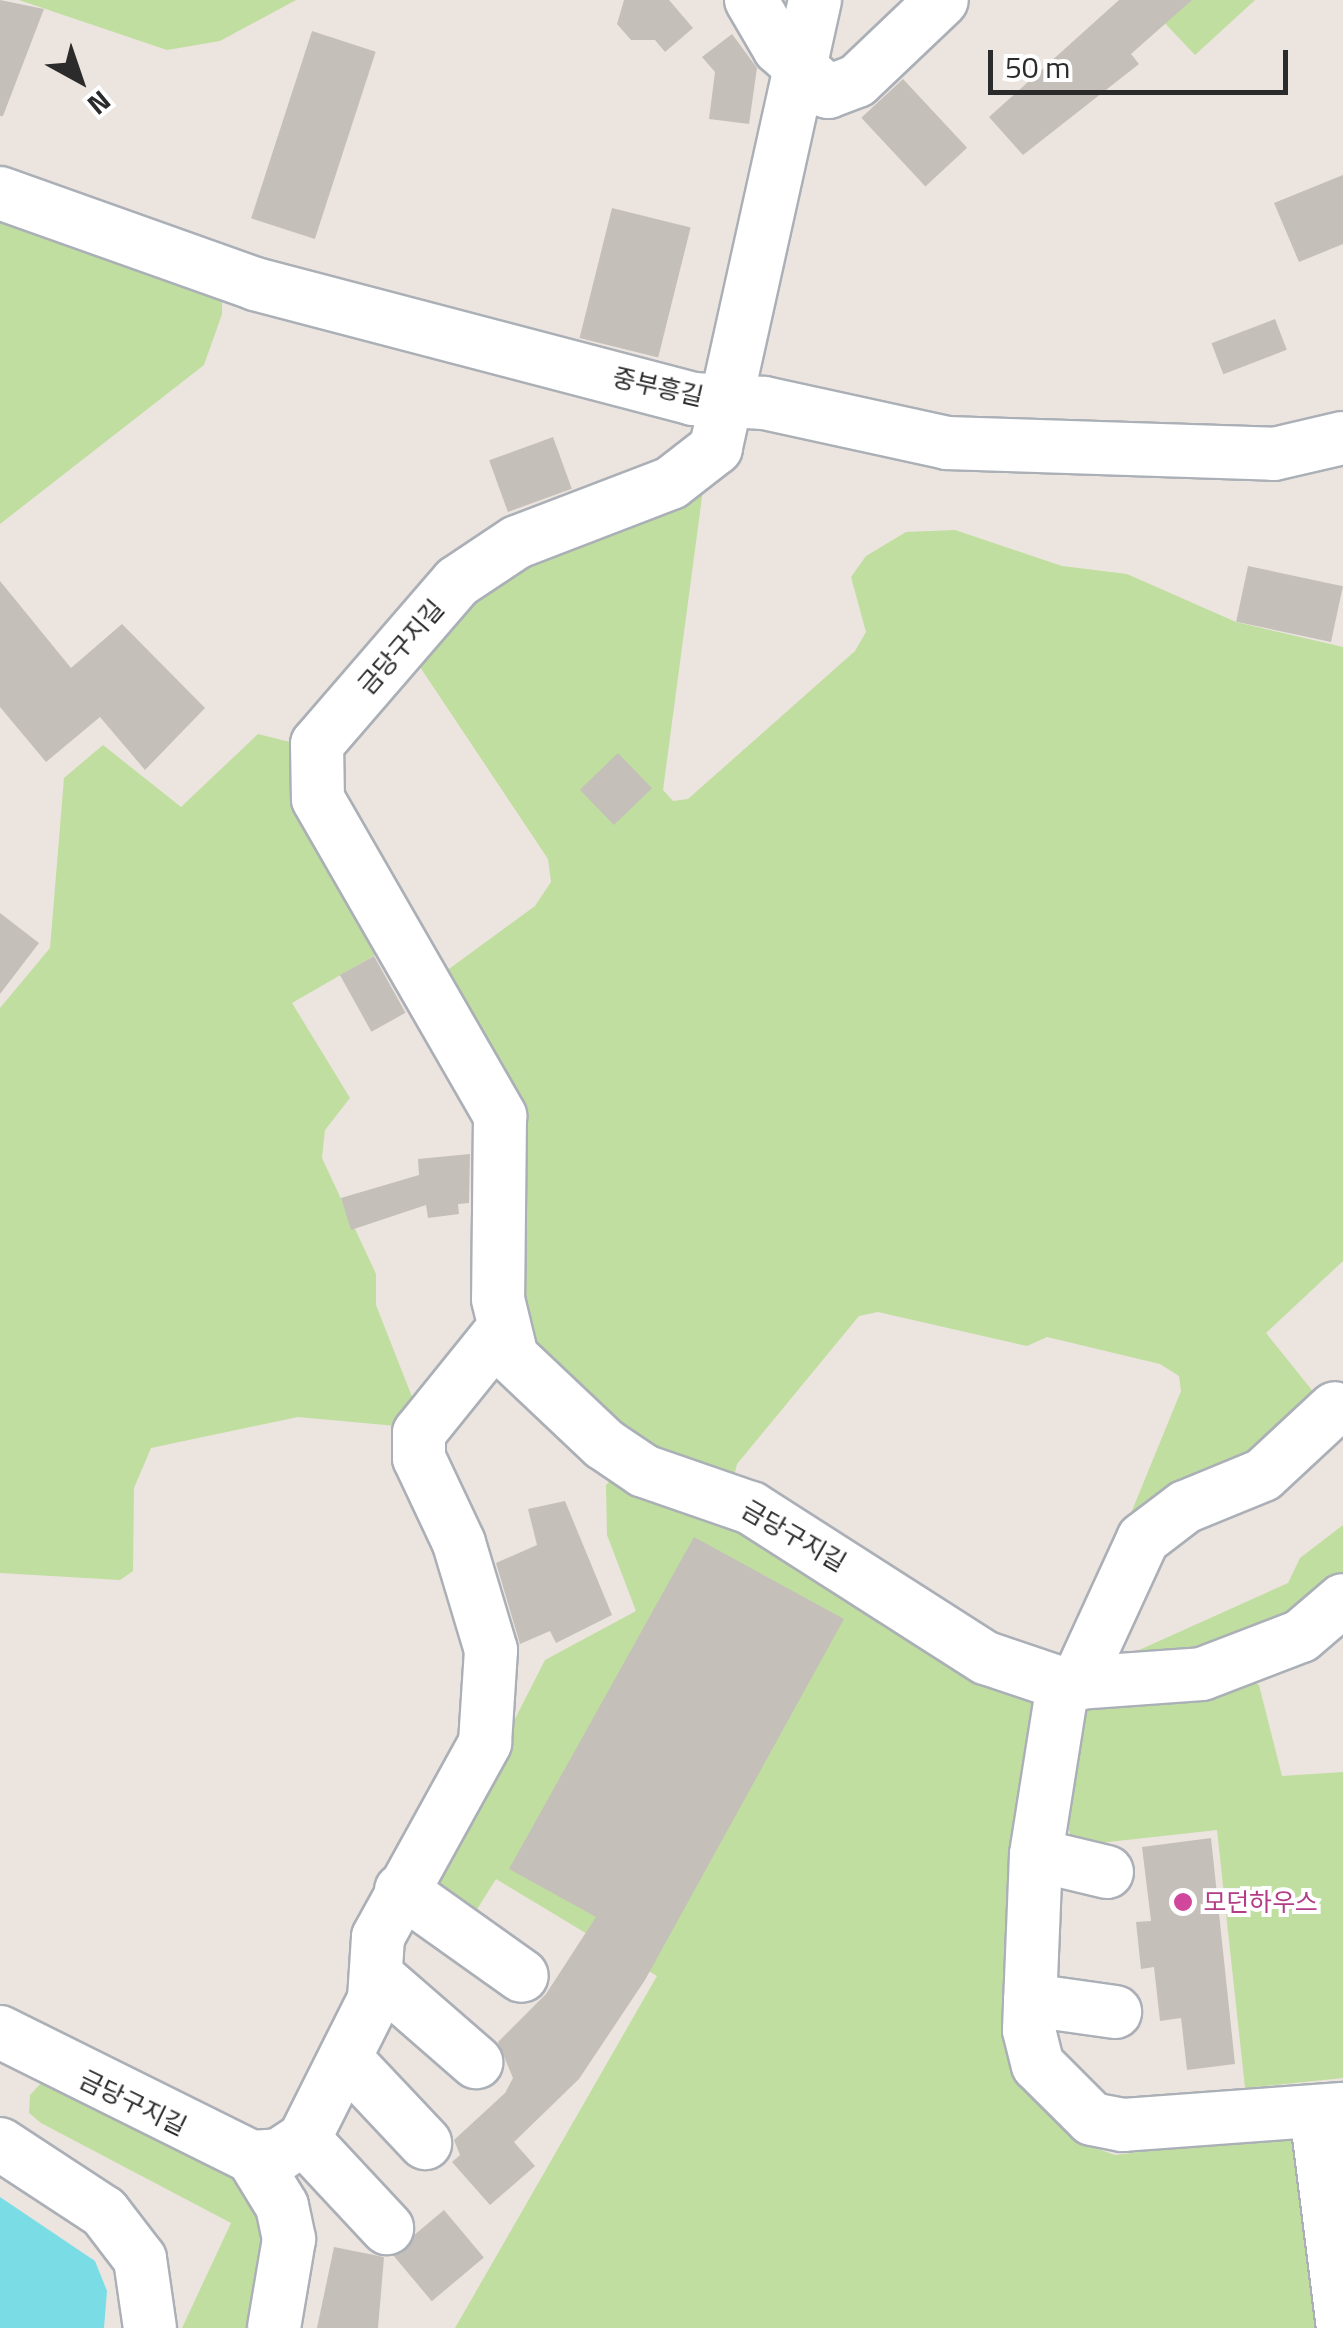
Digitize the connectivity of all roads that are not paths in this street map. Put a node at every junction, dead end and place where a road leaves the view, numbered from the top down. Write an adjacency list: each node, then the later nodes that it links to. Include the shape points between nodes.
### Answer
1 (752, 0): 4 (street)
2 (815, 0): 4 (street, 금당구지길)
3 (942, 0): 4 (street, via 843,89 816,88)
4 (801, 74): 6 (street, 금당구지길)
5 (0, 193): 6 (street, 중부흥길, via 255,284)
6 (728, 401): 7 (street, 중부흥길, via 947,443 1274,454); 8 (street, 금당구지길, via 716,448 696,467 517,542 469,572 317,744 318,799 331,833 500,1116)
7 (1341, 444)
8 (502, 1330): 11 (street, 금당구지길, via 533,1382 644,1471 751,1508 986,1658); 14 (street, via 420,1433 419,1458 459,1543 495,1690 485,1743)
9 (1335, 1408): 11 (street, via 1262,1475 1185,1507 1143,1539)
10 (1343, 1600): 11 (street, 금당구지길, via 1260,1656 1202,1674)
11 (1069, 1684): 12 (street)
12 (1036, 1854): 13 (street); 17 (street)
13 (1108, 1872)
14 (401, 1890): 15 (street, via 378,1937); 16 (street)
15 (376, 1975): 20 (street); 21 (street)
16 (522, 1976)
17 (1030, 2000): 18 (street); 22 (street, via 1038,2066 1092,2119 1159,2126)
18 (1114, 2012)
19 (6, 2050): 26 (street, 금당구지길)
20 (345, 2058): 23 (street); 25 (street)
21 (476, 2062)
22 (1330, 2110): 31 (street)
23 (426, 2143)
24 (0, 2144): 29 (street, via 104,2212 140,2259)
25 (319, 2155): 26 (street); 27 (street); 28 (street)
26 (252, 2156): 30 (street, via 282,2206 288,2239)
27 (387, 2228)
28 (326, 2244)
29 (150, 2328)
30 (274, 2328)
31 (1342, 2328)

